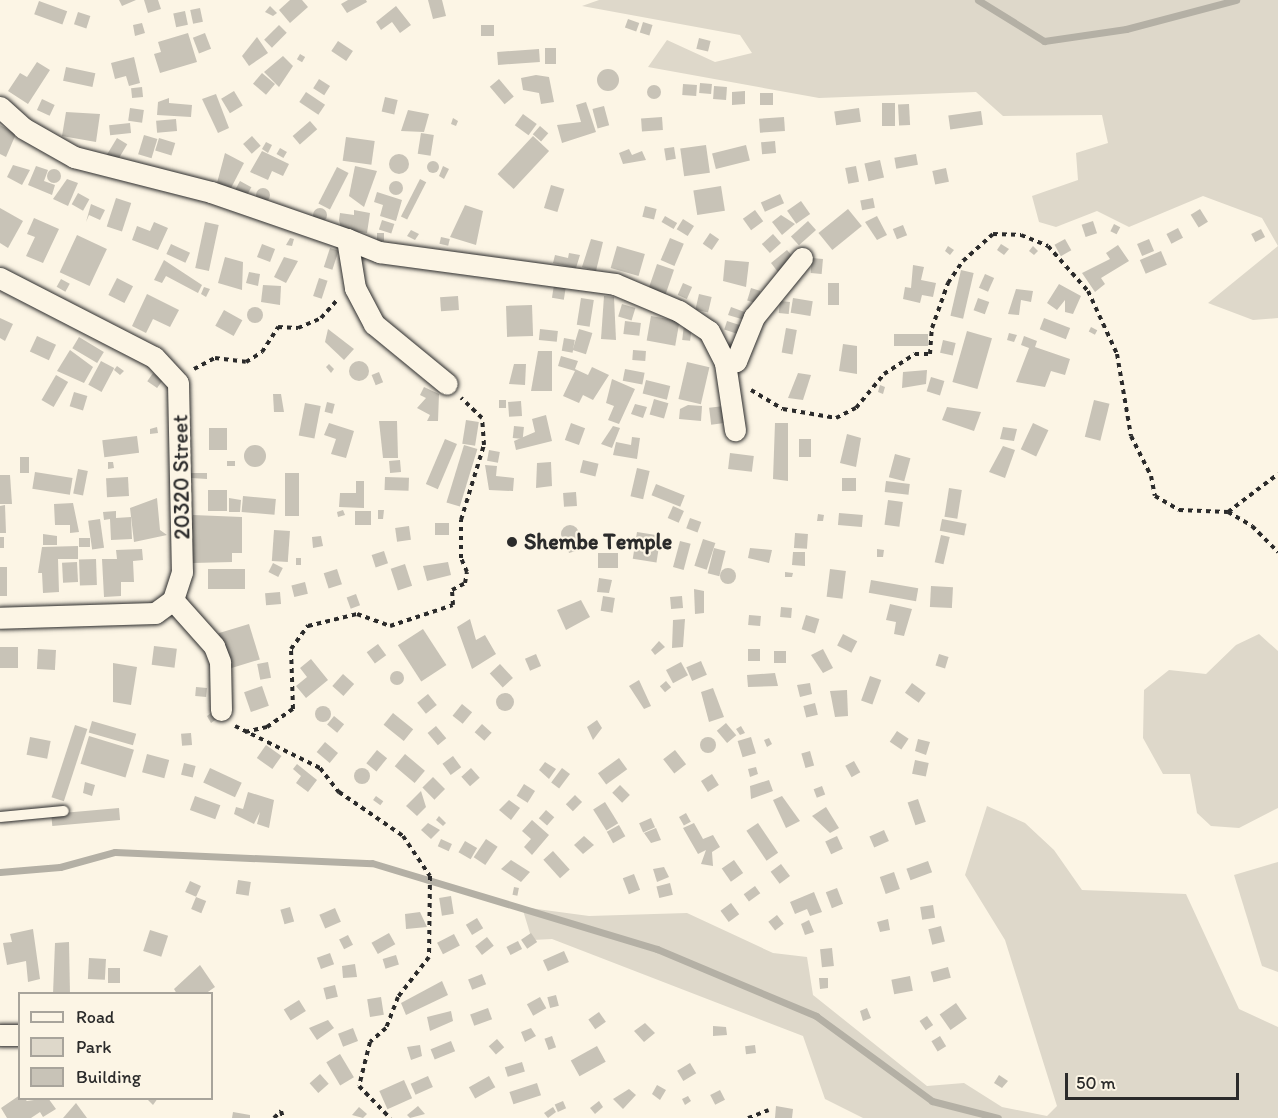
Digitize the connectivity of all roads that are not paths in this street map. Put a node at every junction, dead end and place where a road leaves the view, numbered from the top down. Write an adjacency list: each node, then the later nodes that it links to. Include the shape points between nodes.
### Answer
1 (0, 107): 2 (street, via 23,128 74,157 211,192)
2 (347, 239): 5 (street, via 379,252 615,284 700,322); 6 (street, via 350,268 374,324)
3 (802, 258): 5 (street, via 754,317)
4 (0, 278): 8 (street, 20320 Street, via 154,357 178,382 182,572)
5 (730, 362): 7 (street)
6 (447, 384)
7 (735, 430)
8 (173, 600): 9 (street, via 139,617); 10 (street, via 214,646 221,668)
9 (0, 618)
10 (221, 710)
11 (64, 811): 12 (lane)
12 (0, 817)
13 (0, 1035): 14 (street)
14 (18, 1035)

